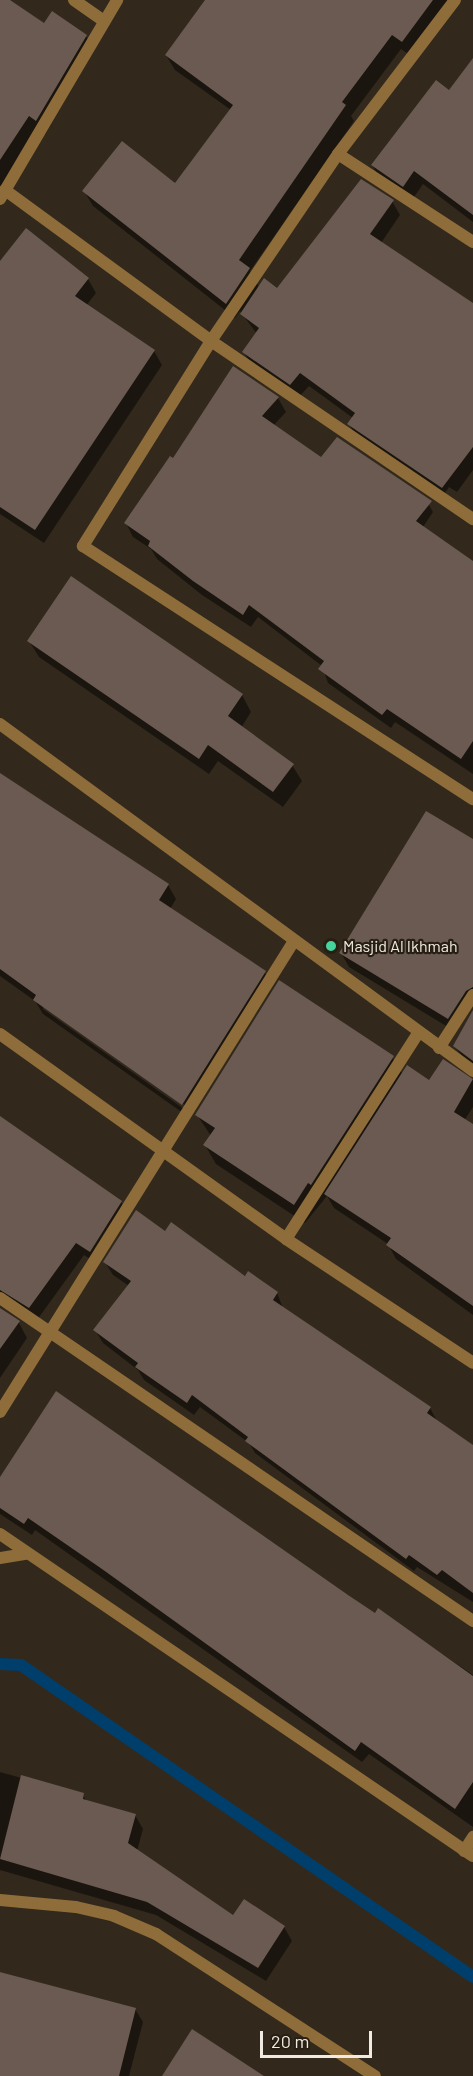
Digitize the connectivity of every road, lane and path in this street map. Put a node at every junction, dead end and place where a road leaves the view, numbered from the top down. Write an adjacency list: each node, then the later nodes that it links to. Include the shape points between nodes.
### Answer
1 (74, 0): 4 (street)
2 (117, 0): 4 (street)
3 (455, 0): 5 (street)
4 (104, 21): 6 (street)
5 (338, 154): 7 (street); 8 (street)
6 (2, 195): 8 (street)
7 (473, 242)
8 (211, 341): 9 (street); 11 (street, via 83,546)
9 (473, 519)
10 (0, 724): 12 (street)
11 (473, 799)
12 (294, 941): 14 (street); 18 (street)
13 (473, 995): 16 (street)
14 (418, 1033): 16 (street); 19 (street)
15 (0, 1034): 18 (street)
16 (439, 1048): 17 (street)
17 (473, 1071)
18 (163, 1150): 19 (street); 21 (street)
19 (286, 1239): 22 (street)
20 (0, 1298): 21 (street)
21 (52, 1333): 23 (street); 27 (street)
22 (473, 1363)
23 (0, 1412)
24 (0, 1534): 25 (street)
25 (26, 1554): 26 (street); 29 (street)
26 (0, 1558)
27 (473, 1621)
28 (473, 1837): 29 (street)
29 (469, 1853)
30 (0, 1900): 31 (street, via 76,1907 114,1916 156,1934)
31 (375, 2076)

